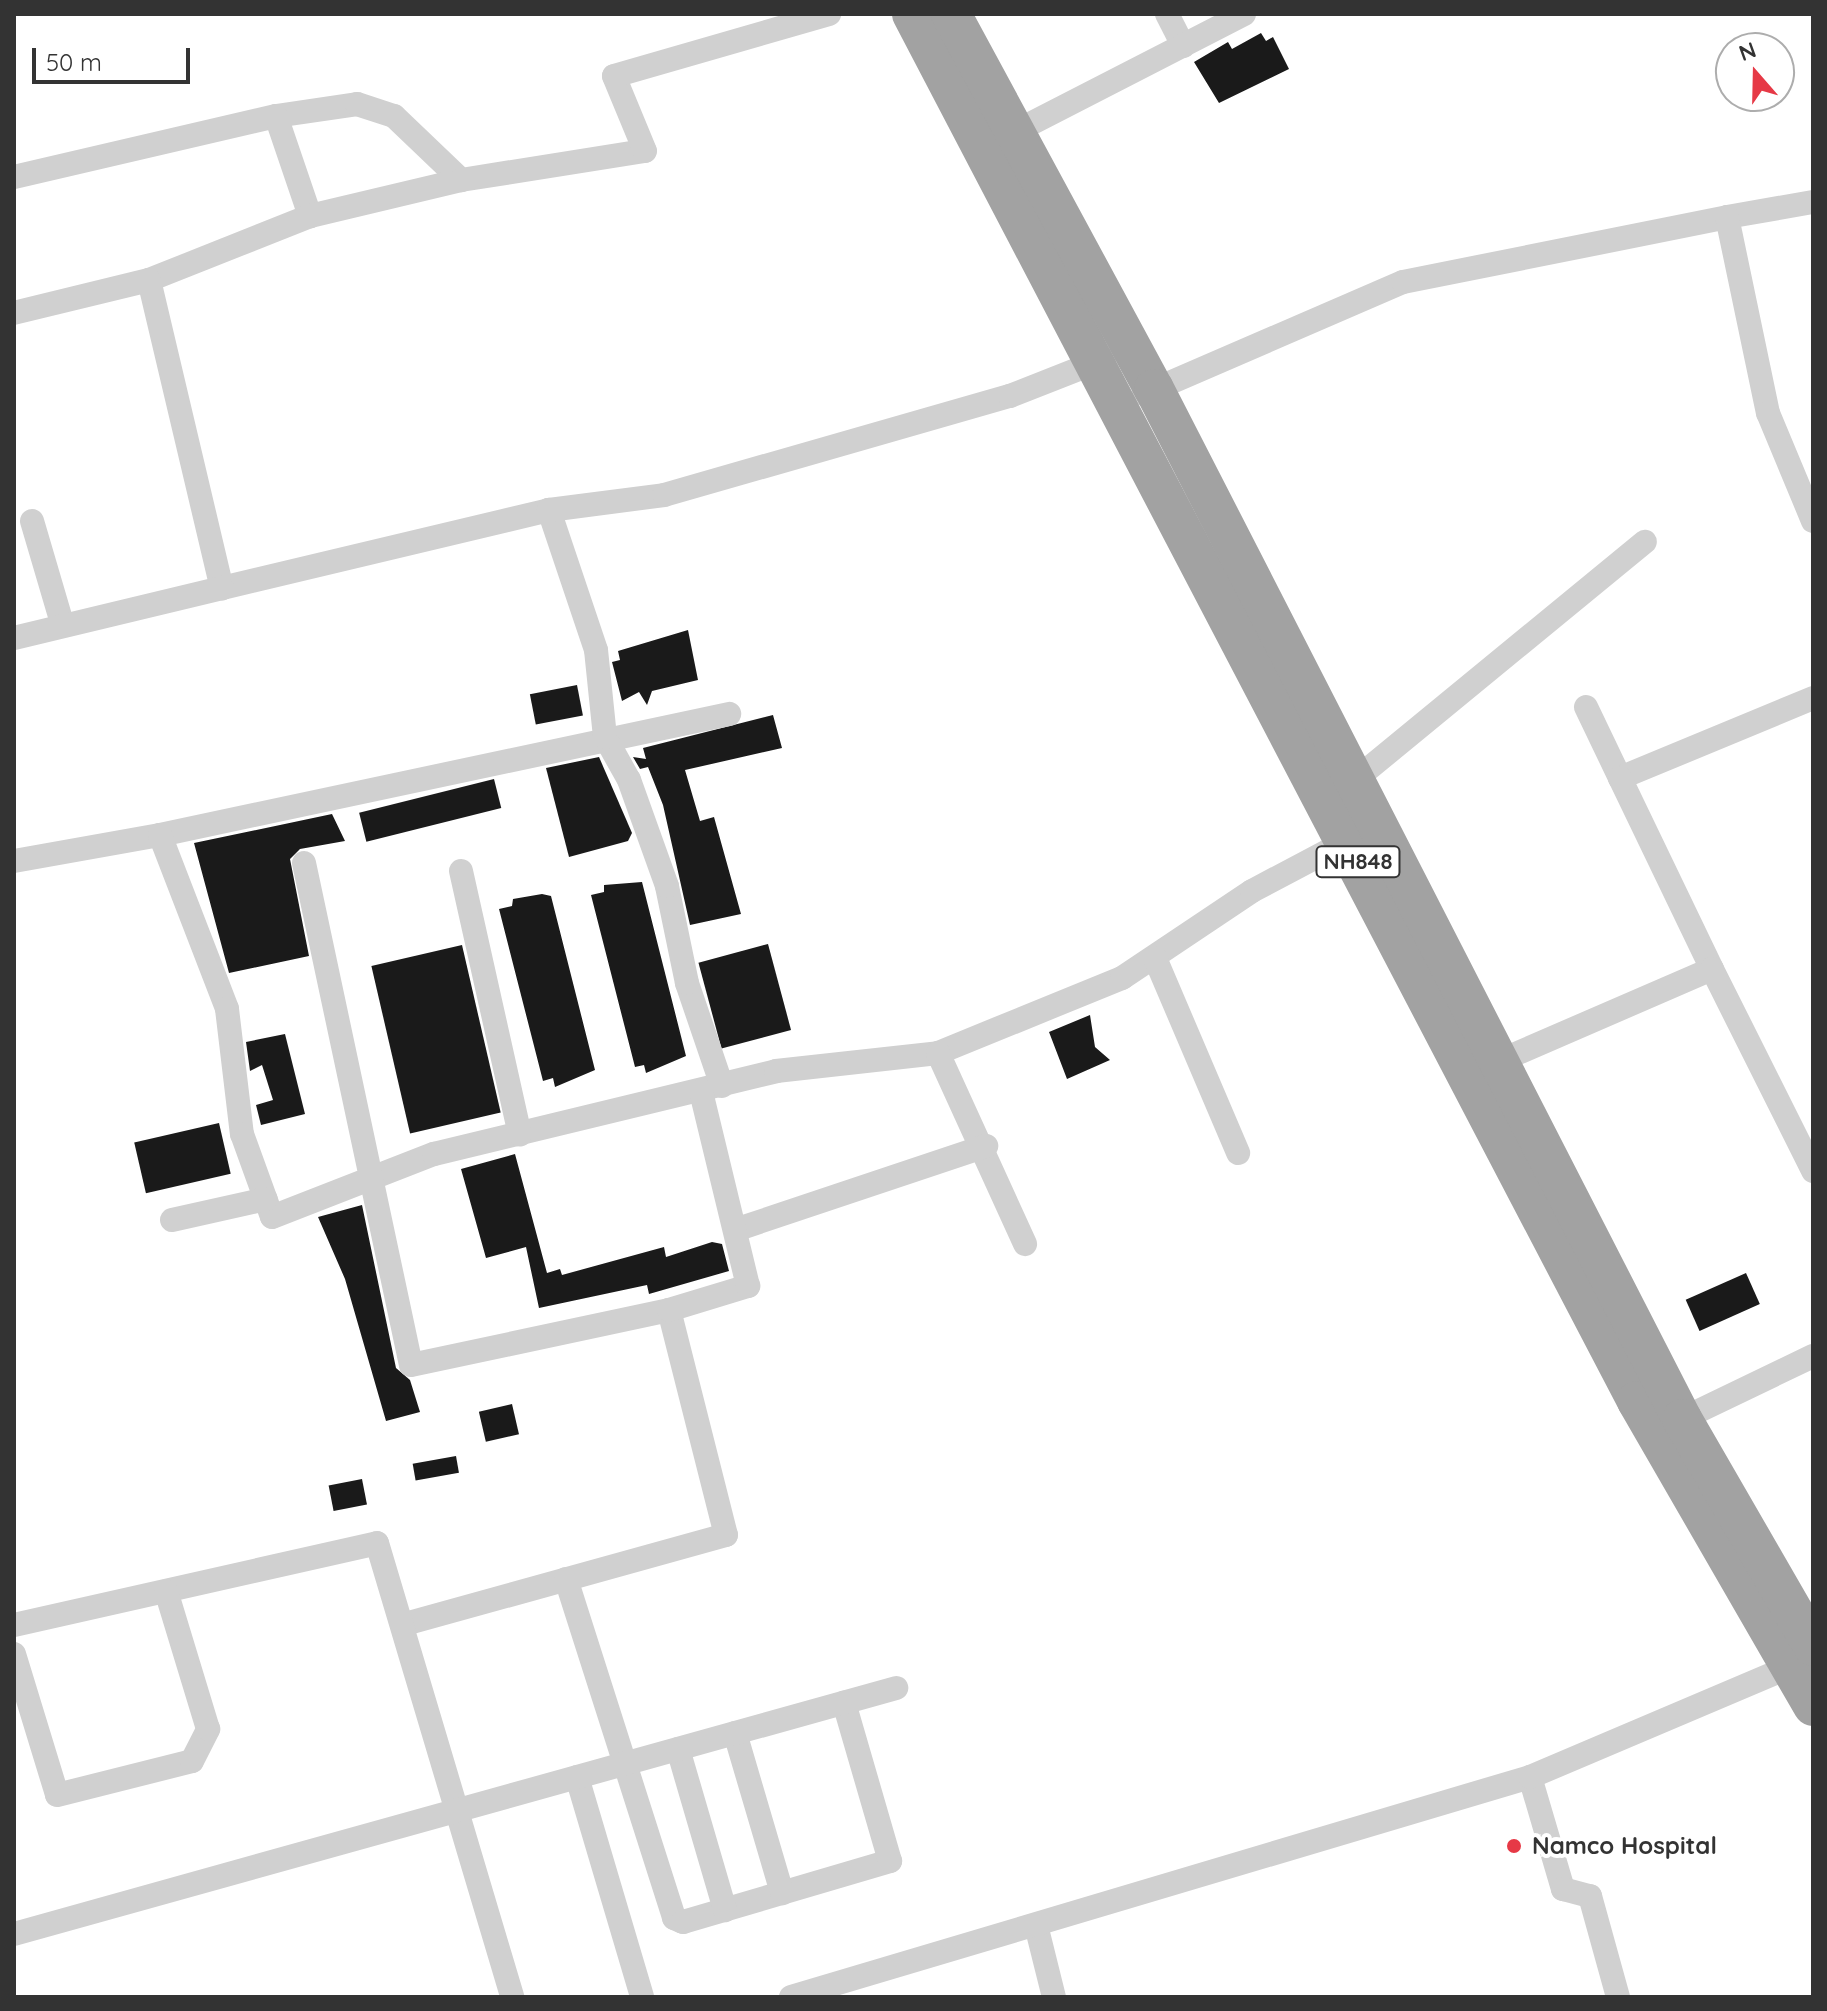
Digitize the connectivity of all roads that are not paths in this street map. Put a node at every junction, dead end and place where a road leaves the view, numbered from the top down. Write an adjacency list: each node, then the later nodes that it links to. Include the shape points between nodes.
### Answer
1 (829, 14): 10 (street, via 614,76 645,151)
2 (912, 14): 8 (highway, NH848)
3 (951, 14): 8 (highway, NH848)
4 (1167, 14): 6 (street)
5 (1244, 14): 6 (street)
6 (1183, 46): 8 (street)
7 (276, 116): 9 (street); 10 (street, via 357,104 394,116); 12 (street)
8 (1000, 140): 16 (highway, NH848)
9 (14, 177)
10 (461, 180): 12 (street)
11 (1813, 202): 13 (street)
12 (310, 216): 14 (street)
13 (1727, 217): 17 (street, via 1403,282); 18 (street, via 1768,413)
14 (149, 280): 15 (street); 22 (street)
15 (14, 313)
16 (1114, 354): 17 (highway, NH848); 19 (street, via 1010,396 664,495)
17 (1137, 397): 30 (highway, NH848)
18 (1811, 509)
19 (549, 510): 22 (street); 28 (street, via 596,650)
20 (32, 521): 23 (street)
21 (1645, 542): 30 (street)
22 (222, 588): 23 (street)
23 (63, 626): 24 (street)
24 (14, 638)
25 (1813, 698): 29 (street)
26 (1586, 707): 29 (street)
27 (729, 714): 28 (street)
28 (605, 737): 32 (street, via 500,768); 40 (street, via 629,780 667,886)
29 (1620, 778): 37 (street)
30 (1340, 791): 31 (highway, NH848)
31 (1362, 832): 36 (street, via 1252,891); 39 (highway, NH848); 53 (highway, NH848, via 1637,1401)
32 (160, 835): 33 (street); 46 (street, via 227,1009 242,1134)
33 (14, 861)
34 (304, 863): 45 (street)
35 (461, 871): 41 (street)
36 (1155, 958): 38 (street, via 1122,978); 43 (street)
37 (1712, 969): 39 (street); 44 (street)
38 (938, 1053): 40 (street, via 776,1071); 42 (street)
39 (1497, 1062): 52 (highway, NH848)
40 (712, 1089): 41 (street); 48 (street)
41 (520, 1134): 45 (street, via 434,1154)
42 (986, 1146): 48 (street); 49 (street)
43 (1238, 1153)
44 (1813, 1171)
45 (373, 1177): 46 (street, via 272,1217); 50 (street, via 411,1365)
46 (266, 1199): 47 (street)
47 (172, 1220)
48 (735, 1230): 50 (street, via 748,1286)
49 (1025, 1244)
50 (669, 1310): 54 (street, via 726,1535)
51 (1813, 1356): 52 (street)
52 (1682, 1419): 53 (highway, NH848)
53 (1724, 1520): 59 (highway, NH848)
54 (566, 1579): 57 (street); 65 (street)
55 (166, 1591): 56 (street); 57 (street, via 377,1543); 58 (street, via 208,1729 192,1761 57,1795)
56 (14, 1625)
57 (402, 1625): 68 (street)
58 (14, 1654)
59 (1806, 1657): 62 (highway, NH848); 67 (street)
60 (896, 1688): 61 (street)
61 (844, 1703): 63 (street); 69 (street, via 890,1861)
62 (1813, 1706)
63 (735, 1733): 64 (street); 69 (street)
64 (678, 1749): 65 (street); 70 (street)
65 (622, 1764): 66 (street); 70 (street, via 674,1918 683,1922)
66 (577, 1777): 68 (street); 74 (street)
67 (1530, 1777): 71 (street); 77 (street, via 1563,1889 1590,1896)
68 (460, 1810): 72 (street); 73 (street)
69 (782, 1893): 70 (street)
70 (725, 1910)
71 (1036, 1925): 75 (street); 76 (street)
72 (14, 1934)
73 (512, 1997)
74 (642, 1997)
75 (791, 1997)
76 (1054, 1997)
77 (1618, 1997)

